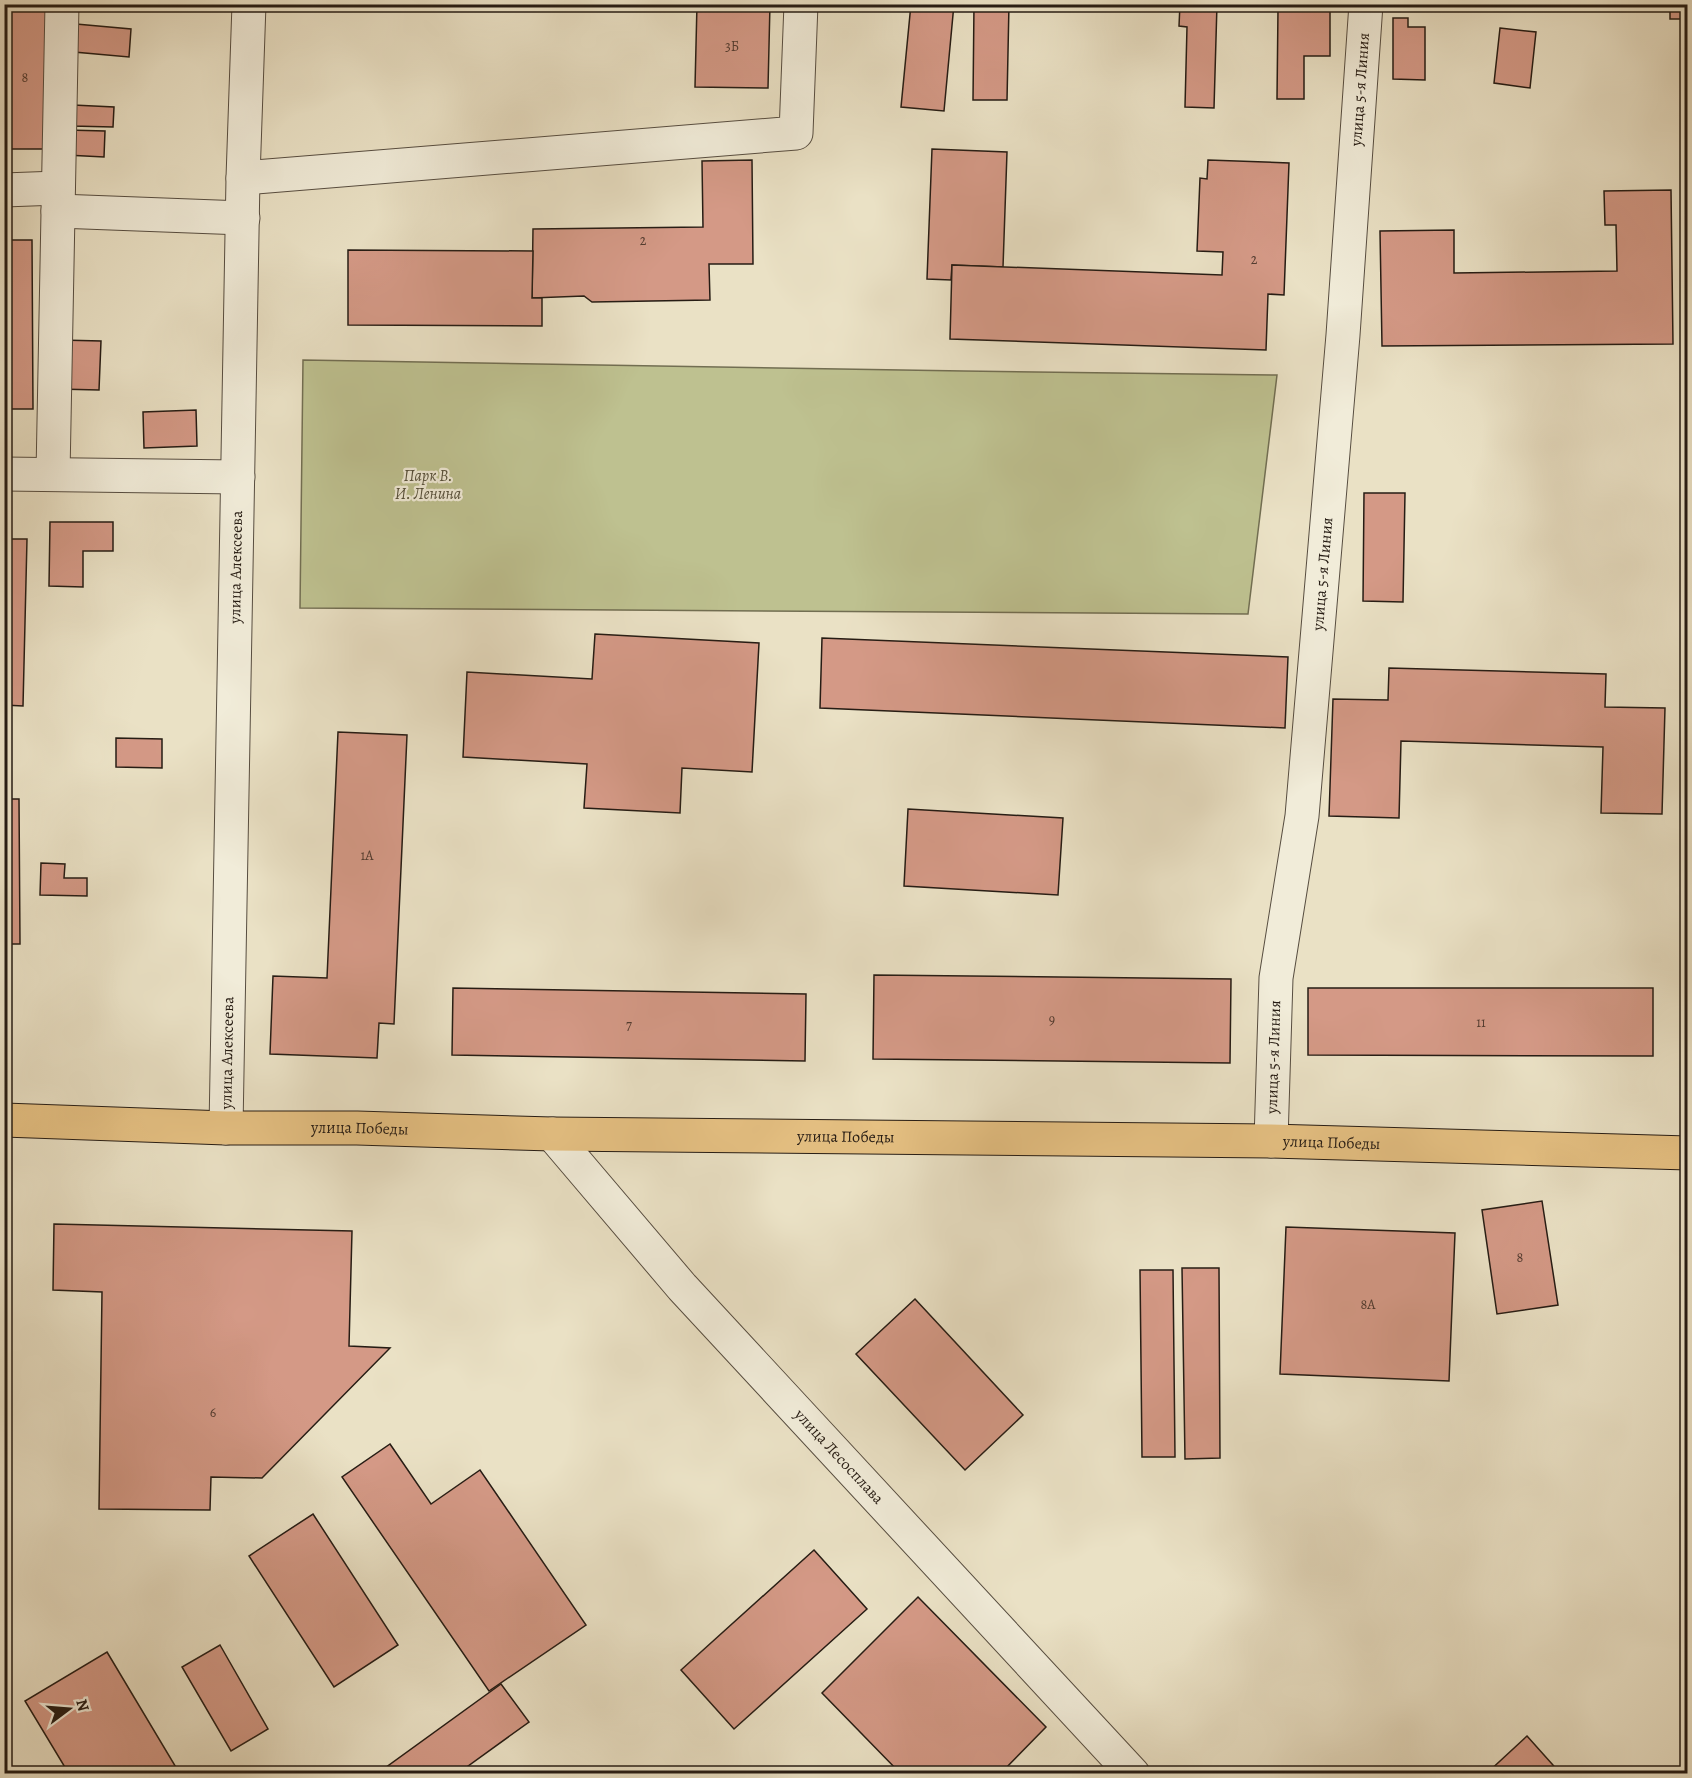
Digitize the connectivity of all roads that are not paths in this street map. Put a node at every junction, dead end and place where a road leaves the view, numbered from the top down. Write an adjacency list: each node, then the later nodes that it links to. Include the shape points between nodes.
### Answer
1 (62, 4): 7 (street)
2 (249, 4): 5 (street, улица Алексеева)
3 (801, 4): 5 (street, via 796,133)
4 (1366, 4): 15 (street, улица 5-я Линия, via 1342,347 1302,816 1276,978)
5 (243, 178): 8 (street, улица Алексеева)
6 (4, 190): 7 (street)
7 (58, 200): 8 (street); 10 (street)
8 (243, 218): 11 (street, улица Алексеева)
9 (4, 474): 10 (street)
10 (53, 474): 11 (street)
11 (238, 477): 13 (street, улица Алексеева)
12 (4, 1120): 13 (main road, улица Победы)
13 (226, 1128): 14 (main road, улица Победы)
14 (552, 1134): 15 (main road, улица Победы); 17 (street, улица Лесосплава, via 682,1287)
15 (1271, 1141): 16 (main road, улица Победы)
16 (1688, 1153)
17 (1133, 1773)

